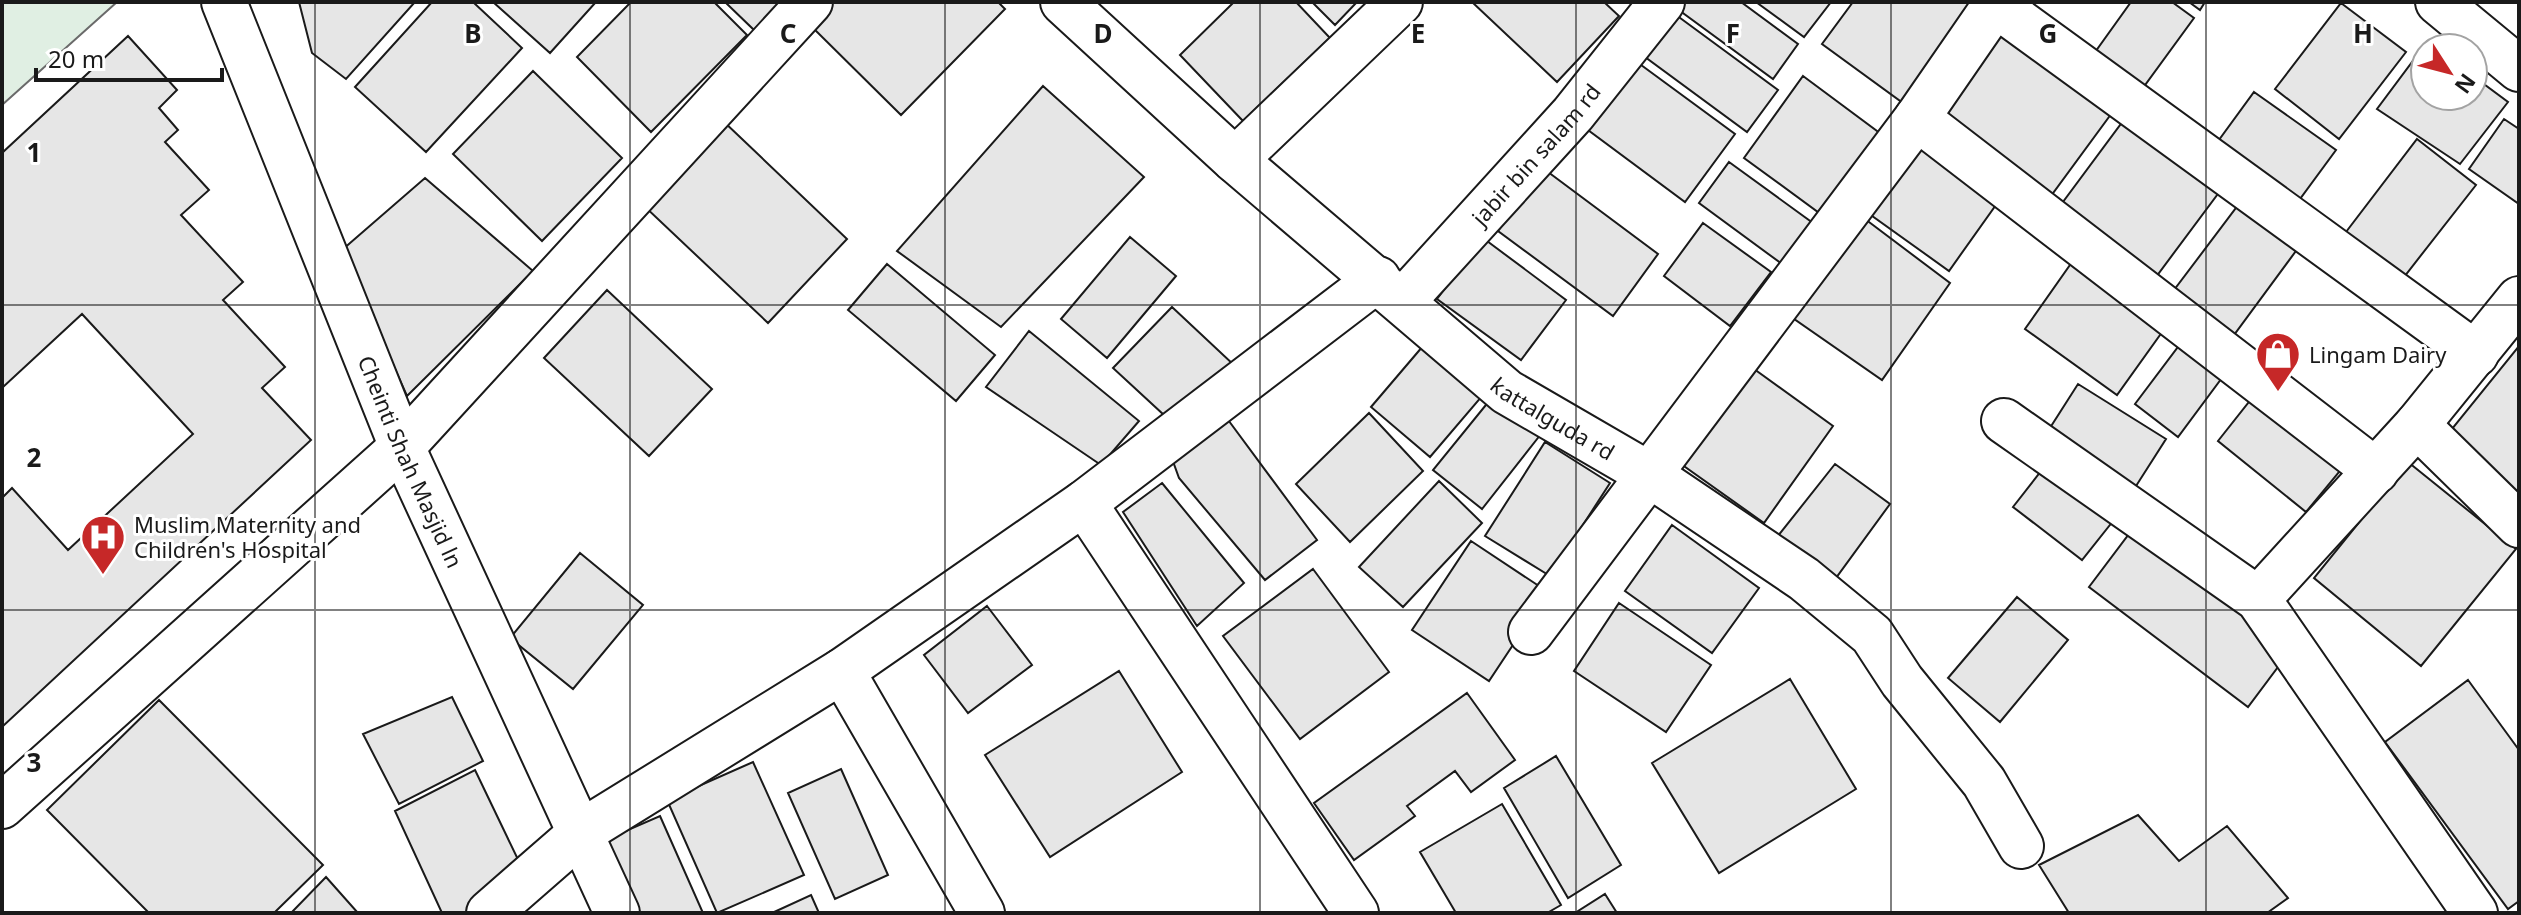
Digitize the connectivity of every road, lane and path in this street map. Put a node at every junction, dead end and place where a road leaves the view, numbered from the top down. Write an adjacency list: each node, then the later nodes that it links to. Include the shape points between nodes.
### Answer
1 (224, 2): 16 (street, Cheinti Shah Masjid ln)
2 (810, 2): 16 (street)
3 (1063, 2): 10 (street, kattalguda rd)
4 (1400, 2): 10 (street)
5 (1662, 2): 11 (street, jabir bin salam rd, via 1573,114)
6 (2438, 2): 8 (street)
7 (1994, 3): 9 (street); 13 (street)
8 (2519, 69)
9 (1917, 118): 17 (street); 18 (street)
10 (1235, 160): 11 (street, kattalguda rd)
11 (1390, 290): 18 (street, kattalguda rd, via 1507,392); 19 (street, jabir bin salam rd)
12 (2519, 299): 13 (street)
13 (2476, 354): 15 (street)
14 (2004, 421): 21 (street)
15 (2417, 425): 17 (street); 20 (street)
16 (402, 447): 24 (street); 25 (street, Cheinti Shah Masjid ln)
17 (2376, 471): 21 (street)
18 (1650, 475): 22 (street); 26 (street, kattalguda rd, via 1804,579 1872,635 1902,681 1984,782)
19 (1084, 503): 23 (street, jabir bin salam rd); 30 (street)
20 (2519, 525)
21 (2258, 599): 31 (street)
22 (1531, 632)
23 (842, 671): 25 (street, jabir bin salam rd); 29 (street)
24 (2, 806)
25 (583, 831): 27 (street, jabir bin salam rd); 28 (street, Cheinti Shah Masjid ln)
26 (2021, 846)
27 (489, 913)
28 (617, 913)
29 (982, 913)
30 (1356, 913)
31 (2475, 913)

